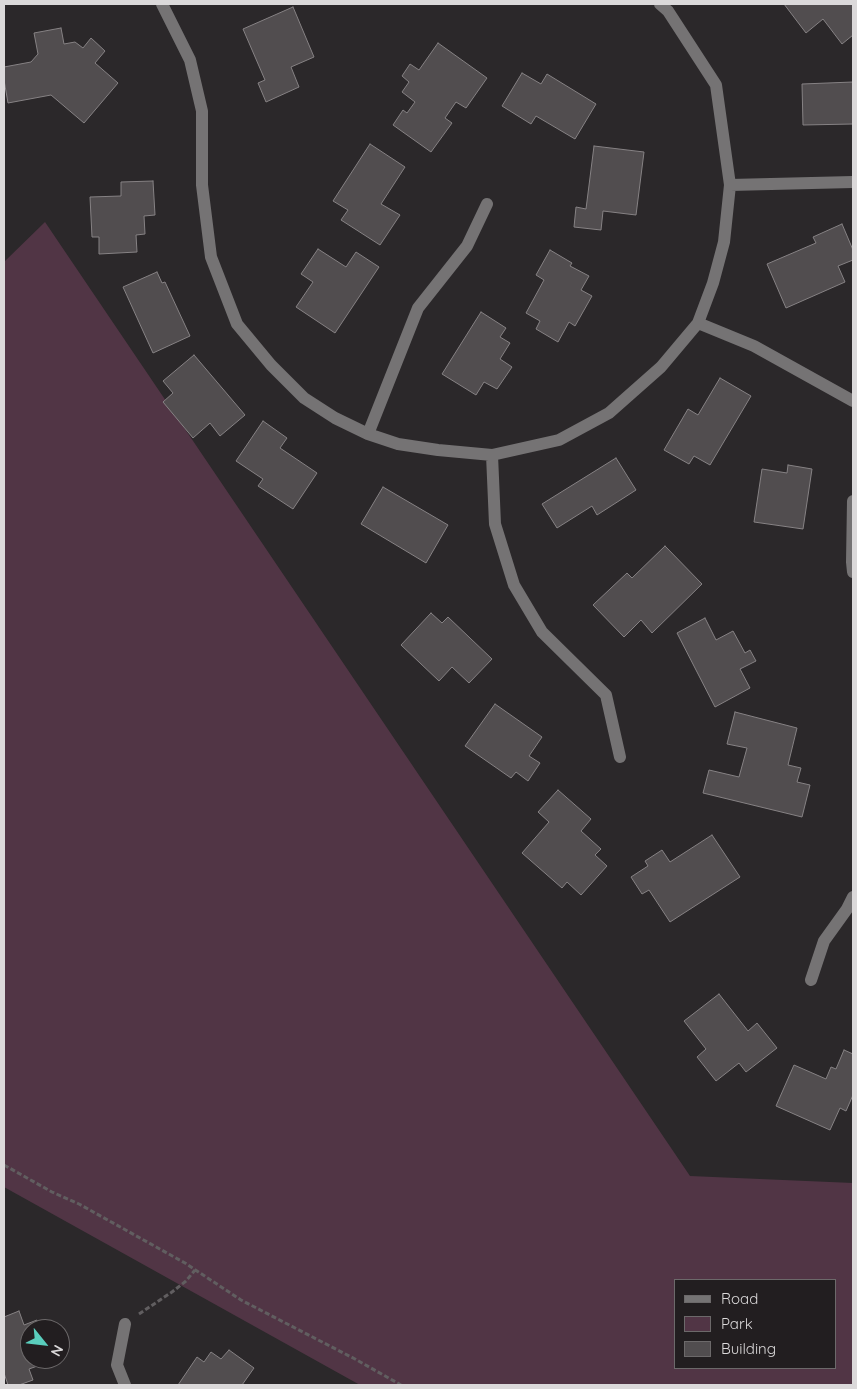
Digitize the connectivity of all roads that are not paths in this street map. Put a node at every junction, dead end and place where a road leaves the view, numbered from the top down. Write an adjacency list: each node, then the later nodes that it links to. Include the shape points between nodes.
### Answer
1 (162, 4): 8 (street, via 190,60 202,110 202,184 211,257 237,324 304,398)
2 (660, 4): 4 (street, via 668,10 716,85)
3 (853, 182): 4 (street)
4 (730, 185): 6 (street, via 724,242)
5 (487, 204): 8 (street, via 467,246 418,308)
6 (698, 323): 7 (street, via 754,346); 9 (street, via 661,367 609,413 559,440)
7 (853, 401)
8 (368, 434): 9 (street, via 406,445)
9 (492, 455): 12 (street, via 494,524 514,585 542,632 606,695)
10 (853, 501): 11 (street)
11 (853, 572)
12 (620, 757)
13 (853, 897): 14 (street, via 824,941)
14 (811, 980)
15 (125, 1324): 16 (street, via 117,1366)
16 (125, 1385)

